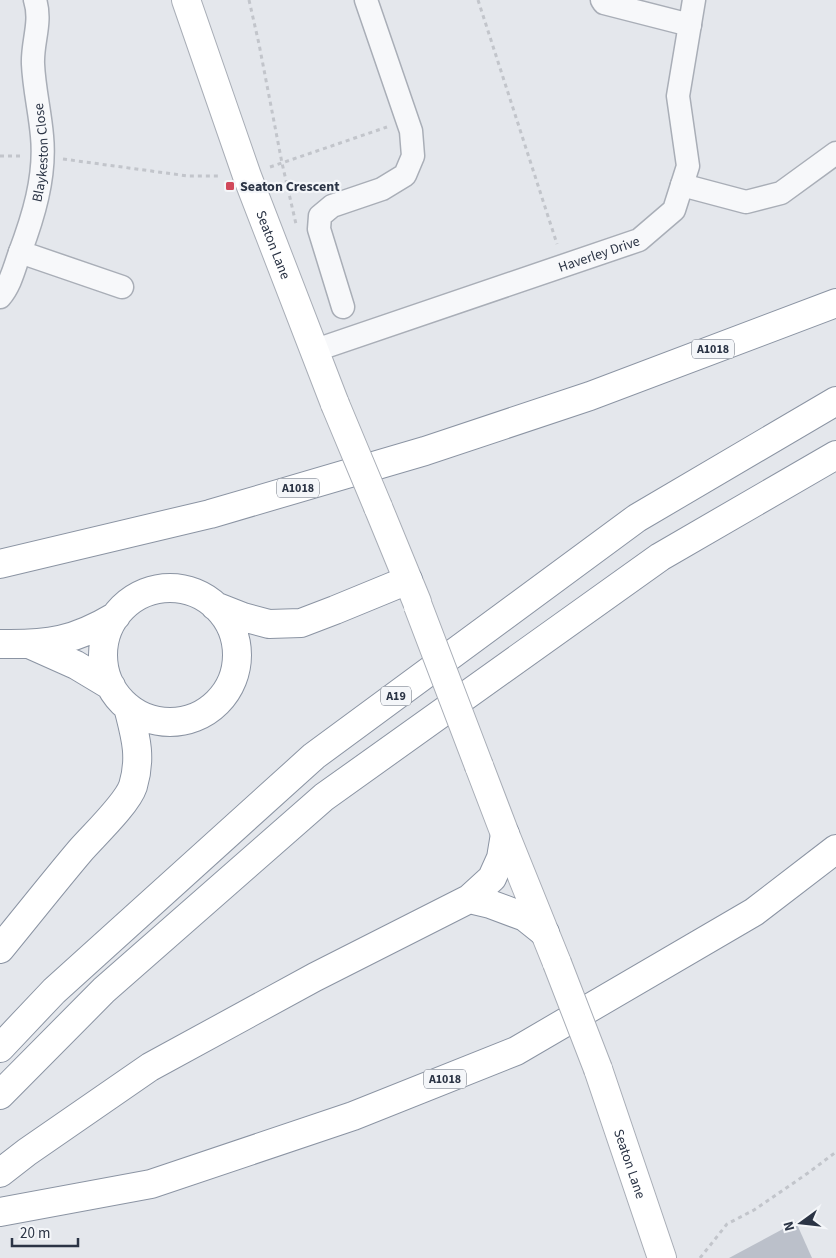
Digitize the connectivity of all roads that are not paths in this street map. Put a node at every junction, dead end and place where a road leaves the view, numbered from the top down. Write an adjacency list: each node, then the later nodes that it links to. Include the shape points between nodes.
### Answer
1 (35, 0): 9 (street, Blaykeston Close, via 38,10 32,62 42,156 40,188)
2 (186, 0): 14 (main road, Seaton Lane, via 247,176)
3 (366, 0): 13 (street, via 411,130 413,156 405,175 382,189 332,206 320,216 319,229)
4 (602, 0): 6 (street)
5 (694, 0): 6 (street, Haverley Drive)
6 (690, 25): 8 (street, Haverley Drive, via 678,96 688,166)
7 (836, 153): 8 (street, via 781,193 746,202)
8 (682, 185): 14 (street, Haverley Drive, via 674,210 639,240)
9 (20, 252): 10 (street); 11 (street, Blaykeston Close, via 6,291)
10 (122, 287)
11 (0, 297)
12 (836, 303): 17 (main road, A1018, via 590,396 425,451 210,514)
13 (343, 307)
14 (313, 351): 18 (main road, Seaton Lane, bridge)
15 (836, 402): 30 (main road, A19, via 637,518 314,756 54,990)
16 (836, 455): 31 (main road, via 660,557 324,797 104,990)
17 (0, 564)
18 (408, 580): 19 (main road, via 301,623 269,624); 25 (main road, Seaton Lane, bridge)
19 (215, 606): 20 (main road, via 192,592 166,589 141,595); 24 (main road, via 230,626 237,652 233,677 220,699 200,715 176,722 150,719)
20 (116, 616): 22 (main road, via 67,639); 23 (main road, via 104,647 105,667)
21 (0, 644): 22 (main road)
22 (30, 644): 23 (main road, via 76,665)
23 (111, 686): 24 (main road)
24 (128, 707): 29 (main road, via 138,760 132,788)
25 (505, 834): 27 (main road, via 501,858 492,878); 28 (main road, Seaton Lane)
26 (836, 849): 33 (main road, A1018, via 754,912 516,1051 353,1116 151,1184)
27 (469, 899): 28 (main road, via 525,917); 32 (main road, via 314,977 150,1067)
28 (545, 933): 34 (main road, Seaton Lane, bridge, via 598,1069)
29 (0, 949)
30 (0, 1048)
31 (0, 1095)
32 (0, 1173)
33 (6, 1212)
34 (662, 1258)

